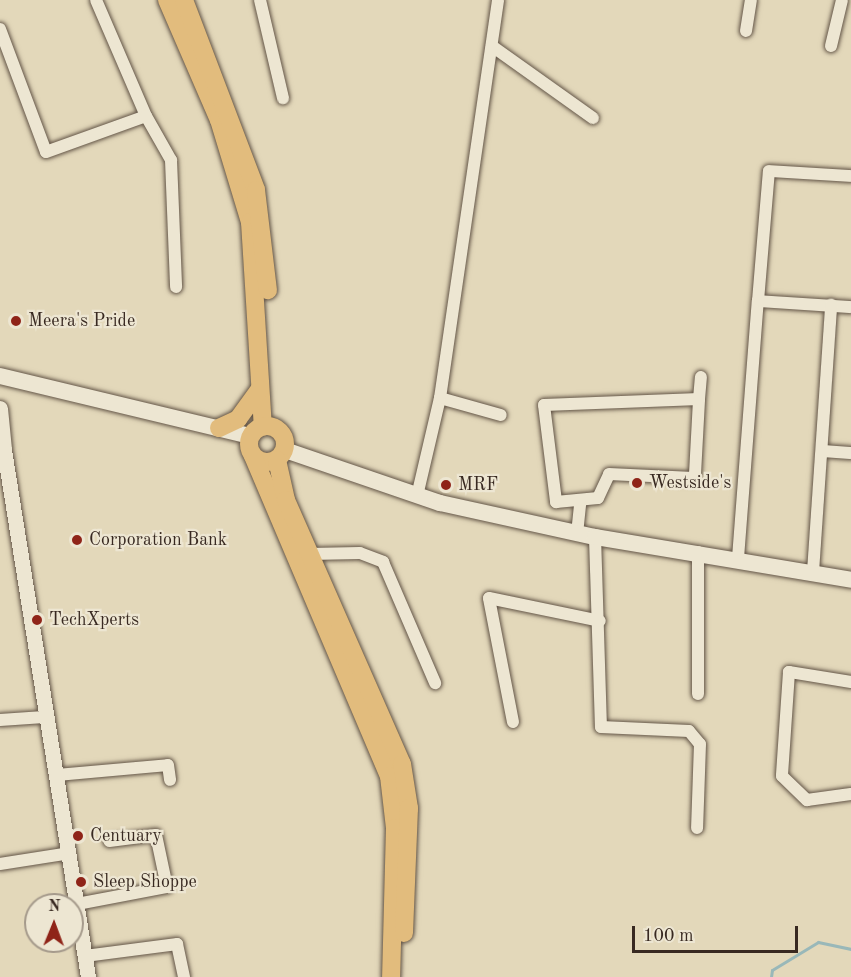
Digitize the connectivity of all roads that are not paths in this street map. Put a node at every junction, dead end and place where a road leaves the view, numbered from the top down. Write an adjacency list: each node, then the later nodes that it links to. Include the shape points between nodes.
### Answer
1 (96, 0): 13 (street)
2 (166, 0): 22 (main road, via 219,120 250,222)
3 (184, 0): 28 (main road, via 256,190 267,263)
4 (260, 0): 12 (street)
5 (498, 0): 10 (street)
6 (751, 0): 9 (street)
7 (842, 0): 11 (street)
8 (0, 29): 13 (street, via 46,152)
9 (746, 31)
10 (492, 46): 14 (street); 23 (street)
11 (831, 46)
12 (283, 98)
13 (146, 116): 16 (street, via 171,160)
14 (593, 117)
15 (851, 176): 17 (street, via 769,171)
16 (176, 287)
17 (758, 302): 18 (street); 40 (street)
18 (831, 305): 19 (street); 29 (street)
19 (851, 306)
20 (0, 376): 27 (main road)
21 (701, 376): 24 (street)
22 (260, 389): 27 (main road, via 238,419); 28 (main road)
23 (440, 398): 26 (street); 34 (street)
24 (699, 399): 35 (street, via 693,478 609,474 598,498); 35 (street, via 544,405 555,498 559,504)
25 (0, 409): 31 (main road)
26 (501, 415)
27 (219, 428): 28 (main road)
28 (262, 430): 32 (main road, via 283,434); 33 (main road)
29 (822, 451): 30 (street); 41 (street)
30 (851, 453)
31 (2, 454): 47 (street)
32 (281, 455): 33 (main road, via 266,463); 34 (main road); 39 (main road)
33 (253, 456): 63 (main road, via 389,776 395,828)
34 (417, 495): 36 (main road)
35 (580, 503): 36 (street)
36 (577, 534): 37 (main road)
37 (595, 537): 38 (main road); 43 (street)
38 (698, 552): 40 (main road); 46 (street)
39 (309, 554): 45 (street, via 360,553 383,562); 64 (main road, via 402,764 409,808)
40 (738, 558): 41 (main road)
41 (813, 572): 42 (main road)
42 (851, 579)
43 (600, 621): 49 (street, via 489,598); 53 (street, via 601,727 689,731 700,744)
44 (851, 682): 52 (street, via 789,672 782,776 807,800)
45 (435, 683)
46 (698, 694)
47 (44, 717): 48 (street); 50 (street)
48 (0, 720)
49 (513, 722)
50 (57, 775): 51 (street, via 168,765); 55 (street)
51 (170, 780)
52 (851, 794)
53 (698, 828)
54 (109, 841): 58 (street, via 156,835 166,887)
55 (70, 854): 56 (street); 57 (street)
56 (0, 864)
57 (75, 893)
58 (84, 903)
59 (84, 950): 60 (street)
60 (85, 956): 61 (street); 62 (street, via 177,944)
61 (88, 977)
62 (184, 977)
63 (391, 977)
64 (403, 977)

